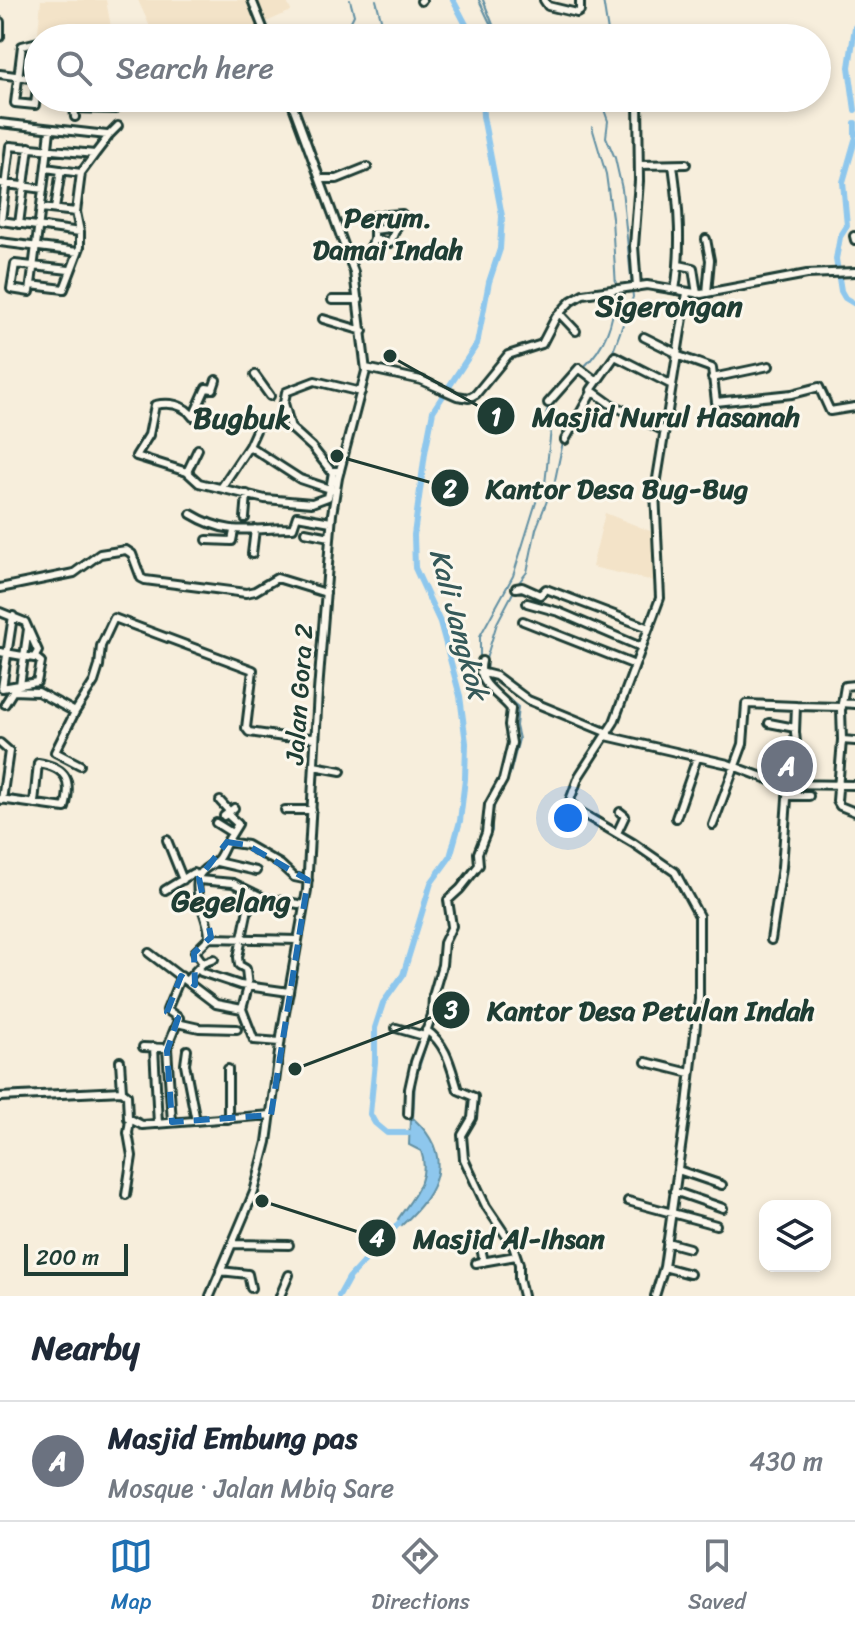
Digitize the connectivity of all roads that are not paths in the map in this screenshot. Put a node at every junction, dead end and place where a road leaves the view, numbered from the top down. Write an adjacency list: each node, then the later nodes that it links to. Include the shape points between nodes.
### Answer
1 (252, 0): 5 (street)
2 (544, 0): 3 (street, via 548,6 576,13)
3 (580, 0)
4 (0, 22): 6 (street)
5 (261, 24)
6 (0, 36)
7 (24, 45): 9 (street)
8 (0, 74): 9 (street)
9 (18, 77): 10 (street); 11 (street)
10 (24, 77)
11 (15, 103): 12 (street); 13 (street)
12 (24, 104)
13 (14, 112)
14 (74, 112): 17 (street)
15 (295, 112): 32 (street, Jalan Gora 2)
16 (638, 112): 26 (street)
17 (75, 117)
18 (0, 123): 20 (street)
19 (118, 126): 21 (street)
20 (50, 130): 21 (street); 23 (street)
21 (108, 136): 24 (street)
22 (29, 147): 23 (street); 33 (street, via 8,148); 34 (street)
23 (48, 149): 24 (street); 29 (street)
24 (95, 154): 31 (street)
25 (686, 164): 27 (street)
26 (640, 165): 27 (street); 55 (street)
27 (673, 165): 50 (street)
28 (367, 167): 32 (street, via 337,179)
29 (46, 168): 30 (street); 35 (street)
30 (61, 170): 31 (street); 37 (street)
31 (81, 173): 38 (street)
32 (320, 179): 48 (street, Jalan Gora 2)
33 (2, 183): 34 (street); 39 (street, via 0,220)
34 (24, 186): 35 (street); 39 (street)
35 (43, 189): 36 (street)
36 (41, 208): 37 (street); 40 (street)
37 (55, 209): 38 (street)
38 (76, 212): 43 (street)
39 (19, 224): 40 (street)
40 (38, 227): 43 (street); 47 (street)
41 (397, 227): 42 (street); 42 (street, via 402,214 374,216); 44 (street, via 390,243)
42 (374, 230): 44 (street)
43 (80, 232): 49 (street)
44 (374, 239): 48 (street, via 367,255)
45 (706, 239): 58 (street)
46 (0, 242): 47 (street)
47 (36, 247): 49 (street); 51 (street)
48 (347, 250): 61 (street, Jalan Gora 2)
49 (78, 252): 52 (street)
50 (679, 265): 56 (street); 59 (street, via 693,268)
51 (33, 266): 52 (street); 54 (street); 54 (street, via 15,264 11,289 28,294)
52 (69, 270): 54 (street, via 64,289)
53 (855, 272): 58 (street, via 807,274)
54 (31, 285)
55 (634, 287): 56 (street); 62 (street, via 581,294)
56 (675, 290): 57 (street)
57 (687, 293): 59 (street); 67 (street)
58 (707, 293): 59 (street)
59 (697, 294)
60 (332, 300): 61 (street)
61 (359, 300): 64 (street, Jalan Gora 2)
62 (560, 314): 65 (street); 69 (street, via 542,344 508,355 467,398 404,375)
63 (323, 319): 64 (street)
64 (363, 331): 69 (street, Jalan Gora 2)
65 (576, 331)
66 (644, 337): 67 (street)
67 (676, 354): 71 (street, via 711,367); 74 (street)
68 (769, 366): 71 (street)
69 (366, 368): 75 (street, Jalan Gora 2)
70 (255, 375): 77 (street, via 268,394)
71 (712, 378): 79 (street, via 716,402 819,387 830,411)
72 (216, 380): 80 (street, via 213,389 206,388)
73 (595, 380): 74 (street, via 617,356); 76 (street); 78 (street, via 580,369)
74 (670, 384): 83 (street)
75 (361, 392): 77 (street, via 315,381 286,392); 87 (street, Jalan Gora 2)
76 (592, 392): 83 (street); 84 (street)
77 (284, 403): 87 (street, via 292,429)
78 (548, 403)
79 (855, 407)
80 (193, 417): 81 (street); 88 (street, via 179,406 156,404 149,435 136,455)
81 (200, 423)
82 (258, 426): 85 (street)
83 (664, 431): 111 (street, via 654,497 661,591)
84 (565, 440)
85 (249, 446): 89 (street); 90 (street, via 300,479)
86 (198, 449): 88 (street)
87 (336, 471): 90 (street, Jalan Gora 2)
88 (187, 472): 89 (street, via 199,483)
89 (221, 488): 91 (street)
90 (333, 490): 91 (street, via 312,503); 94 (street, Jalan Gora 2)
91 (247, 494): 93 (street)
92 (191, 514): 95 (street)
93 (245, 518)
94 (331, 522): 96 (street, via 297,516 293,528); 99 (street, Jalan Gora 2)
95 (216, 527): 97 (street); 101 (street)
96 (255, 529): 97 (street); 102 (street)
97 (234, 531): 101 (street, via 232,541)
98 (305, 532): 99 (street)
99 (330, 537): 105 (street, Jalan Gora 2)
100 (207, 540): 101 (street)
101 (218, 540)
102 (252, 554)
103 (0, 588): 105 (street, via 74,573 100,554 126,550 145,580 246,593 281,578)
104 (516, 588): 111 (street, via 540,595 547,590)
105 (326, 593): 130 (street, Jalan Gora 2)
106 (527, 603): 112 (street)
107 (0, 612): 108 (street)
108 (13, 616): 110 (street); 113 (street)
109 (523, 621): 117 (street)
110 (28, 625): 114 (street); 115 (street)
111 (649, 628): 112 (street)
112 (641, 647): 117 (street)
113 (4, 653): 114 (street); 119 (street, via 2,688)
114 (24, 656): 115 (street); 119 (street)
115 (36, 658): 119 (street, via 41,662 37,682)
116 (482, 661): 118 (street)
117 (635, 665): 129 (street)
118 (483, 672): 129 (street, via 528,700); 186 (street, via 489,689 511,709 512,742 503,780 489,805 479,865 448,900 452,926)
119 (20, 685)
120 (855, 685): 122 (street, via 845,686)
121 (855, 697): 122 (street)
122 (842, 702): 124 (street); 125 (street); 131 (street)
123 (5, 704): 126 (street, via 13,691 31,690)
124 (855, 704)
125 (796, 706): 128 (street); 137 (street, via 746,704)
126 (75, 712): 130 (street, via 94,682 104,637 117,618 253,670 249,732); 135 (street, via 55,752)
127 (769, 723): 128 (street)
128 (795, 728): 139 (street)
129 (607, 734): 134 (street); 158 (street, via 579,776 570,801)
130 (315, 738): 136 (street, Jalan Gora 2)
131 (842, 740): 132 (street); 142 (street)
132 (855, 741)
133 (0, 743): 145 (street, via 9,751)
134 (697, 758): 137 (street); 153 (street)
135 (80, 765)
136 (314, 766): 138 (street); 149 (street, Jalan Gora 2)
137 (735, 767): 140 (street); 156 (street)
138 (341, 771)
139 (800, 784): 140 (street); 142 (street)
140 (788, 785): 143 (street)
141 (855, 785): 142 (street)
142 (838, 786): 151 (street, via 838,804)
143 (787, 796): 144 (street); 174 (street)
144 (809, 796)
145 (1, 799): 147 (street)
146 (220, 801): 155 (street)
147 (34, 803): 147 (street, via 65,808 68,782 53,765 38,763)
148 (285, 810): 149 (street)
149 (312, 810): 165 (street, Jalan Gora 2)
150 (620, 812): 158 (street, via 625,816)
151 (855, 812)
152 (246, 816): 155 (street)
153 (676, 818)
154 (216, 823): 157 (street)
155 (238, 824): 157 (street)
156 (713, 825)
157 (232, 833): 160 (street)
158 (617, 833): 195 (street, via 675,872 699,913 699,998)
159 (167, 840): 164 (street)
160 (227, 842): 161 (street); 165 (street, via 244,843 294,877)
161 (217, 862): 162 (street); 163 (street)
162 (256, 871)
163 (199, 878): 164 (street, via 193,873); 167 (street, via 233,883); 170 (street)
164 (183, 880): 166 (street)
165 (308, 880): 168 (street, Jalan Gora 2)
166 (165, 890)
167 (255, 894): 168 (street); 171 (street)
168 (304, 905): 173 (street, Jalan Gora 2)
169 (218, 922): 170 (street)
170 (208, 923): 172 (street)
171 (243, 937): 172 (street); 173 (street); 180 (street, via 238,961 246,969)
172 (209, 938): 177 (street, via 194,953)
173 (298, 940): 181 (street, Jalan Gora 2)
174 (771, 940)
175 (149, 953): 179 (street)
176 (214, 959): 177 (street)
177 (203, 963): 179 (street)
178 (201, 972): 180 (street)
179 (184, 978): 182 (street, via 220,1006); 183 (street, via 167,1010 178,1016)
180 (248, 987): 181 (street); 182 (street)
181 (289, 992): 187 (street, Jalan Gora 2)
182 (242, 1009): 187 (street, via 254,1040)
183 (177, 1023): 185 (street); 190 (street)
184 (396, 1028): 186 (street)
185 (237, 1029)
186 (427, 1033): 198 (street, via 409,1089); 218 (street, via 452,1067 458,1090 474,1097 472,1118 462,1135 464,1159)
187 (280, 1042): 199 (street, Jalan Gora 2)
188 (143, 1047): 189 (street)
189 (154, 1047): 190 (street); 204 (street)
190 (167, 1048): 203 (street)
191 (187, 1050): 202 (street)
192 (120, 1061): 196 (street)
193 (646, 1062): 195 (street)
194 (228, 1069): 200 (street)
195 (690, 1073): 205 (street)
196 (122, 1091): 197 (street); 201 (street)
197 (0, 1097)
198 (408, 1114)
199 (271, 1115): 200 (street); 214 (street, Jalan Gora 2, via 265,1155)
200 (228, 1119): 202 (street)
201 (130, 1120): 204 (street); 208 (street)
202 (196, 1121): 203 (street)
203 (172, 1122): 204 (street)
204 (158, 1124)
205 (678, 1170): 206 (street); 207 (street)
206 (722, 1185)
207 (674, 1191): 210 (street); 211 (street)
208 (126, 1195)
209 (628, 1201): 211 (street)
210 (723, 1208)
211 (670, 1214): 212 (street); 213 (street)
212 (716, 1225)
213 (667, 1242): 217 (street); 220 (street)
214 (233, 1244): 215 (street); 221 (street, Jalan Gora 2)
215 (289, 1245)
216 (481, 1248): 219 (street)
217 (689, 1248)
218 (516, 1256): 219 (street); 228 (street)
219 (480, 1262): 222 (street)
220 (664, 1267): 223 (street); 229 (street)
221 (220, 1271): 225 (street, via 248,1274); 226 (street, Jalan Gora 2)
222 (485, 1274)
223 (690, 1274)
224 (289, 1275): 227 (street)
225 (251, 1288)
226 (210, 1296)
227 (280, 1296)
228 (523, 1296)
229 (655, 1296)

